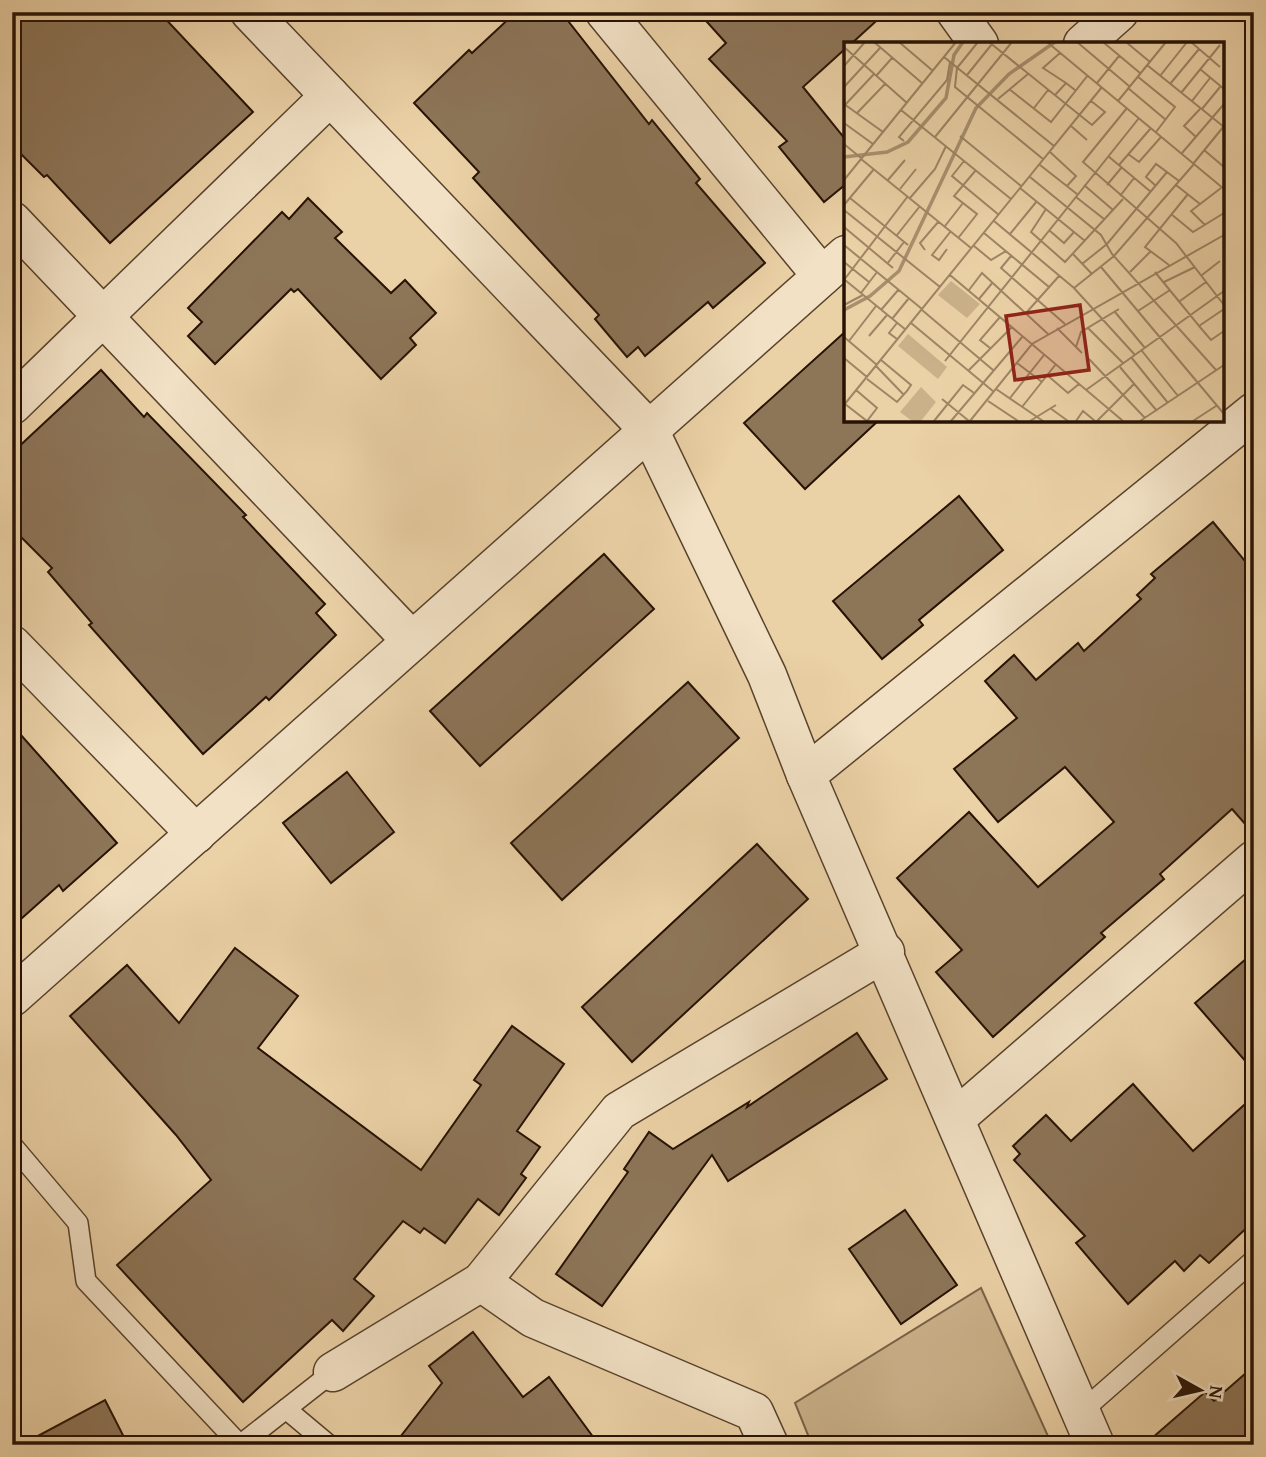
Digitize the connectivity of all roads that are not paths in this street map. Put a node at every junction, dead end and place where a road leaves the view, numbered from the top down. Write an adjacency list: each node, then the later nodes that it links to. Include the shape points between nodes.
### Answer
1 (250, 12): 7 (street)
2 (606, 12): 9 (street)
3 (956, 12): 5 (street)
4 (1119, 12): 6 (street)
5 (978, 42)
6 (1085, 42)
7 (330, 96): 10 (street); 13 (street)
8 (12, 221): 10 (street)
9 (834, 265): 13 (street)
10 (104, 317): 11 (street); 14 (street)
11 (12, 405)
12 (1254, 412): 16 (street)
13 (649, 430): 14 (street); 16 (street, via 767,676)
14 (412, 641): 17 (street)
15 (12, 645): 17 (street)
16 (806, 775): 19 (street)
17 (196, 834): 20 (street)
18 (1254, 860): 21 (street)
19 (885, 951): 21 (street); 24 (street, via 619,1111)
20 (12, 997)
21 (956, 1118): 27 (street)
22 (12, 1145): 28 (lane, via 78,1223 86,1281)
23 (1254, 1260): 27 (lane)
24 (481, 1282): 25 (street); 30 (street, via 533,1318 754,1412)
25 (333, 1372): 26 (lane)
26 (286, 1409): 28 (lane); 29 (lane)
27 (1088, 1428)
28 (240, 1445)
29 (329, 1445)
30 (769, 1445)

